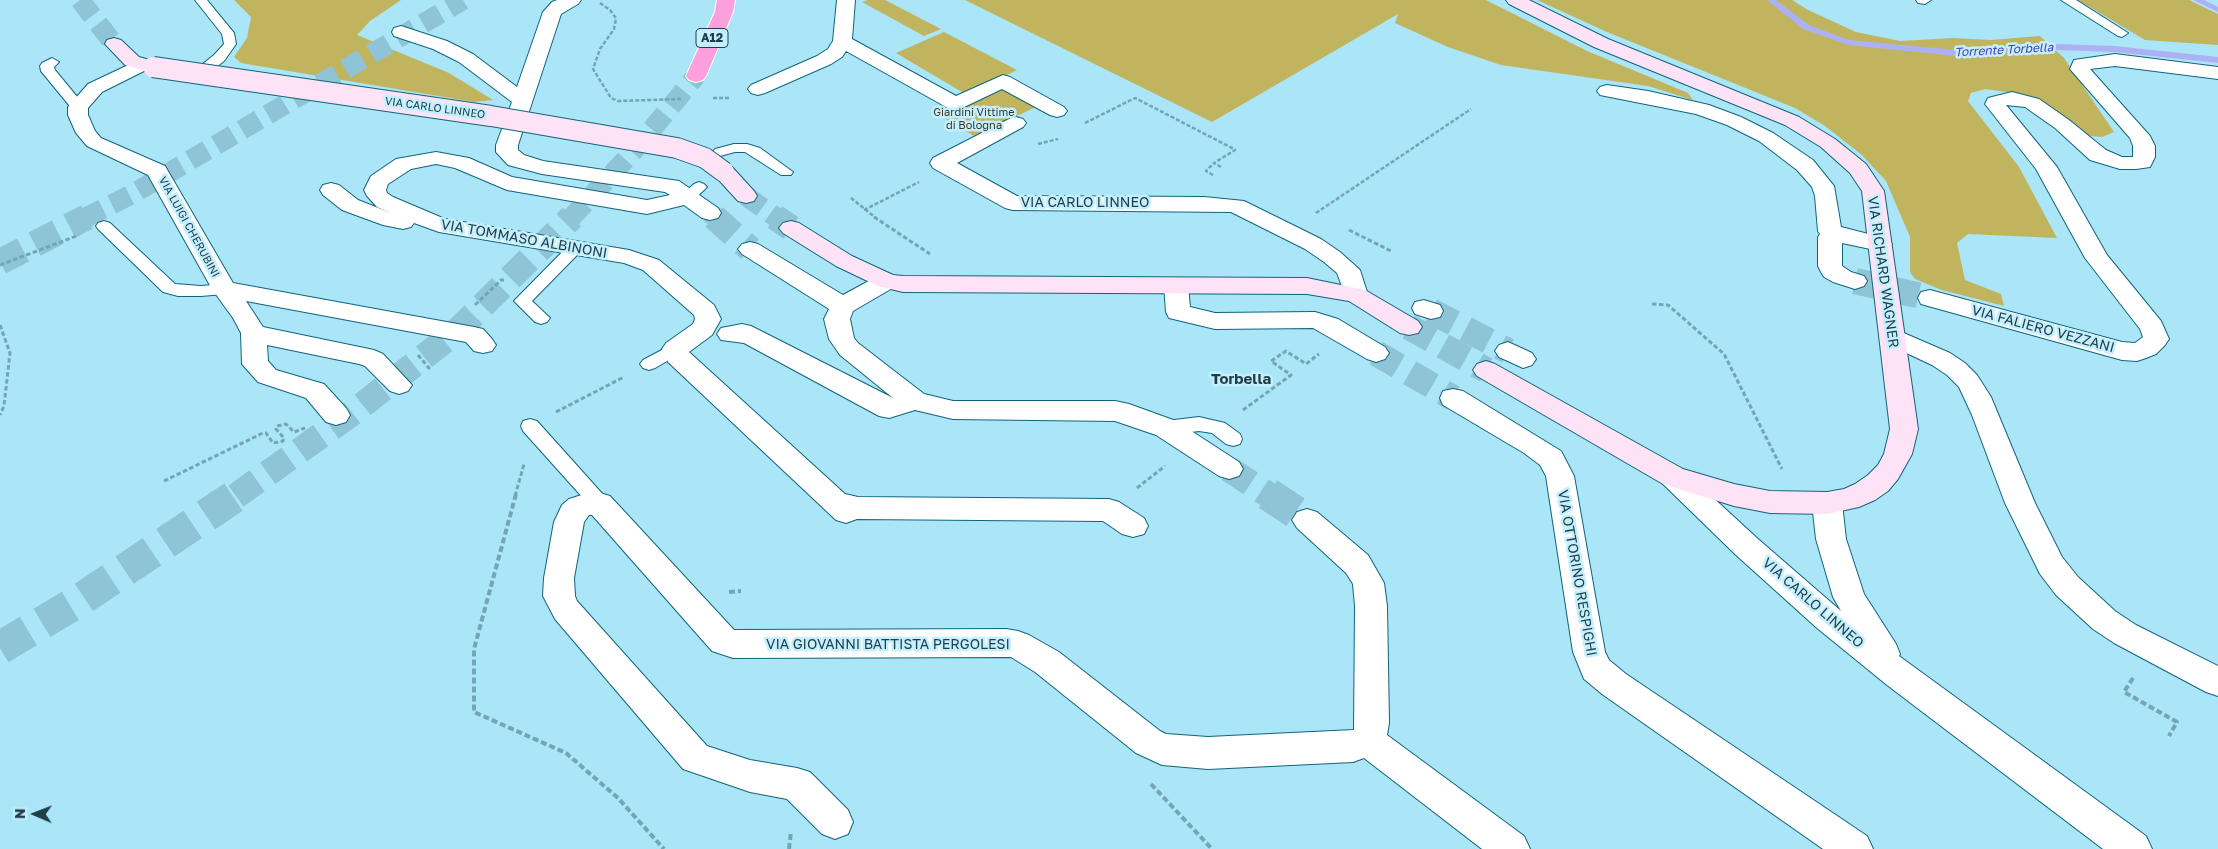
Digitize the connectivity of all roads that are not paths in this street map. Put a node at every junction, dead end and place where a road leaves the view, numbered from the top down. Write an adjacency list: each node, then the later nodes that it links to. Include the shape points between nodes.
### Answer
1 (201, 0): 14 (lane, via 228,33 230,44)
2 (572, 0): 18 (street, via 552,12)
3 (726, 0): 15 (highway, A12, via 724,12)
4 (846, 0): 9 (street)
5 (1515, 0): 32 (street, VIA RICHARD WAGNER, via 1601,43 1792,121 1828,143 1858,169 1873,191)
6 (2067, 0): 8 (lane)
7 (401, 32): 18 (street, via 466,58)
8 (2122, 33)
9 (842, 41): 16 (street, via 835,53 824,60); 20 (street, via 955,104 1003,81)
10 (114, 44): 12 (street, VIA CARLO LINNEO, via 132,61)
11 (52, 62): 19 (lane, via 47,66 48,71)
12 (147, 66): 14 (street, VIA CARLO LINNEO, bridge); 19 (street, via 95,88)
13 (2218, 73): 40 (street, VIA FALIERO VEZZANI, via 2115,60 2081,64 2080,69 2140,136 2144,157 2142,162 2136,163 2098,155 2032,103 2012,98 1995,102 2046,167 2097,258 2152,326 2156,339 2147,348 2137,352 2122,351)
14 (199, 74): 22 (street, VIA CARLO LINNEO, bridge, via 491,116 677,148)
15 (696, 76)
16 (758, 89)
17 (1607, 92): 31 (street, via 1702,109 1749,127 1773,141 1806,165 1822,186 1830,231)
18 (522, 100): 25 (street, via 507,145 507,152 516,160)
19 (78, 107): 38 (street, VIA LUIGI CHERUBINI, via 86,133 94,142 157,171)
20 (1057, 111)
21 (1016, 123): 39 (street, VIA CARLO LINNEO, via 941,163 1013,203 1228,204 1313,244 1348,270)
22 (722, 162): 23 (lane, via 734,148 747,148); 26 (street, VIA CARLO LINNEO)
23 (786, 172)
24 (330, 190): 28 (street, via 350,206 383,218)
25 (693, 192): 27 (street); 28 (street, VIA TOMMASO ALBINONI, via 668,204 647,207 506,183 460,163 436,158 404,164 379,181 376,190 385,202)
26 (746, 196)
27 (710, 213)
28 (440, 225): 33 (street, VIA TOMMASO ALBINONI)
29 (104, 226): 38 (lane, via 169,288 178,291)
30 (791, 228): 35 (street, via 844,261)
31 (1834, 234): 32 (street); 36 (street, via 1830,237 1830,266 1833,272)
32 (1880, 244): 46 (street, VIA RICHARD WAGNER)
33 (575, 248): 42 (lane, via 522,301); 48 (street, VIA TOMMASO ALBINONI, via 629,257 651,265 705,311 708,319 703,330)
34 (750, 248): 41 (street)
35 (887, 280): 37 (street, via 903,284); 41 (street)
36 (1855, 281)
37 (1176, 286): 39 (street, via 1307,286); 49 (street, via 1178,312 1215,321 1315,320)
38 (224, 289): 44 (street, VIA LUIGI CHERUBINI); 47 (street, VIA LUIGI CHERUBINI, via 474,335)
39 (1356, 296): 43 (street)
40 (1930, 298)
41 (842, 306): 54 (street, via 837,319 842,339 849,349)
42 (541, 318)
43 (1409, 328)
44 (254, 333): 52 (street, via 365,356 374,360); 55 (street, VIA LUIGI CHERUBINI, via 255,364 267,376 315,391)
45 (730, 334): 54 (street, via 742,332 753,337 890,409)
46 (1892, 336): 62 (street, VIA RICHARD WAGNER, via 1904,429 1898,454 1888,472 1872,488 1849,499); 66 (street, via 1941,359 1968,381 1986,415 2020,503 2051,565 2067,586 2104,620 2125,634)
47 (483, 345)
48 (675, 349): 50 (lane); 64 (street, via 681,362 841,507 1109,510)
49 (1376, 353)
50 (648, 364)
51 (1486, 370): 60 (street, VIA CARLO LINNEO)
52 (399, 385)
53 (1454, 398): 70 (street, VIA OTTORINO RESPIGHI, via 1551,458 1560,476 1589,652 1596,669)
54 (915, 400): 57 (street, via 953,410 1115,412 1144,418)
55 (335, 415)
56 (530, 426): 61 (lane, VIA GIOVANNI BATTISTA PERGOLESI)
57 (1166, 428): 58 (lane, via 1199,424); 59 (street)
58 (1226, 434)
59 (1229, 469)
60 (1673, 476): 62 (street, VIA RICHARD WAGNER, via 1734,495 1770,502); 65 (street, VIA CARLO LINNEO, via 1828,619)
61 (600, 504): 67 (street, VIA GIOVANNI BATTISTA PERGOLESI, via 723,641 733,644 1006,643 1018,645 1047,662 1148,742 1162,749 1208,753 1353,746); 68 (street, via 579,507 569,522 559,578 559,596 566,610 695,758 742,774 797,784)
62 (1814, 504): 65 (street, via 1831,539 1849,597)
63 (1307, 520): 67 (street, via 1357,564 1368,583 1372,723)
64 (1133, 526)
65 (1899, 676): 71 (street, VIA CARLO LINNEO)
66 (2218, 682)
67 (1368, 741): 69 (street)
68 (835, 822)
69 (1511, 849)
70 (1854, 849)
71 (2133, 849)

